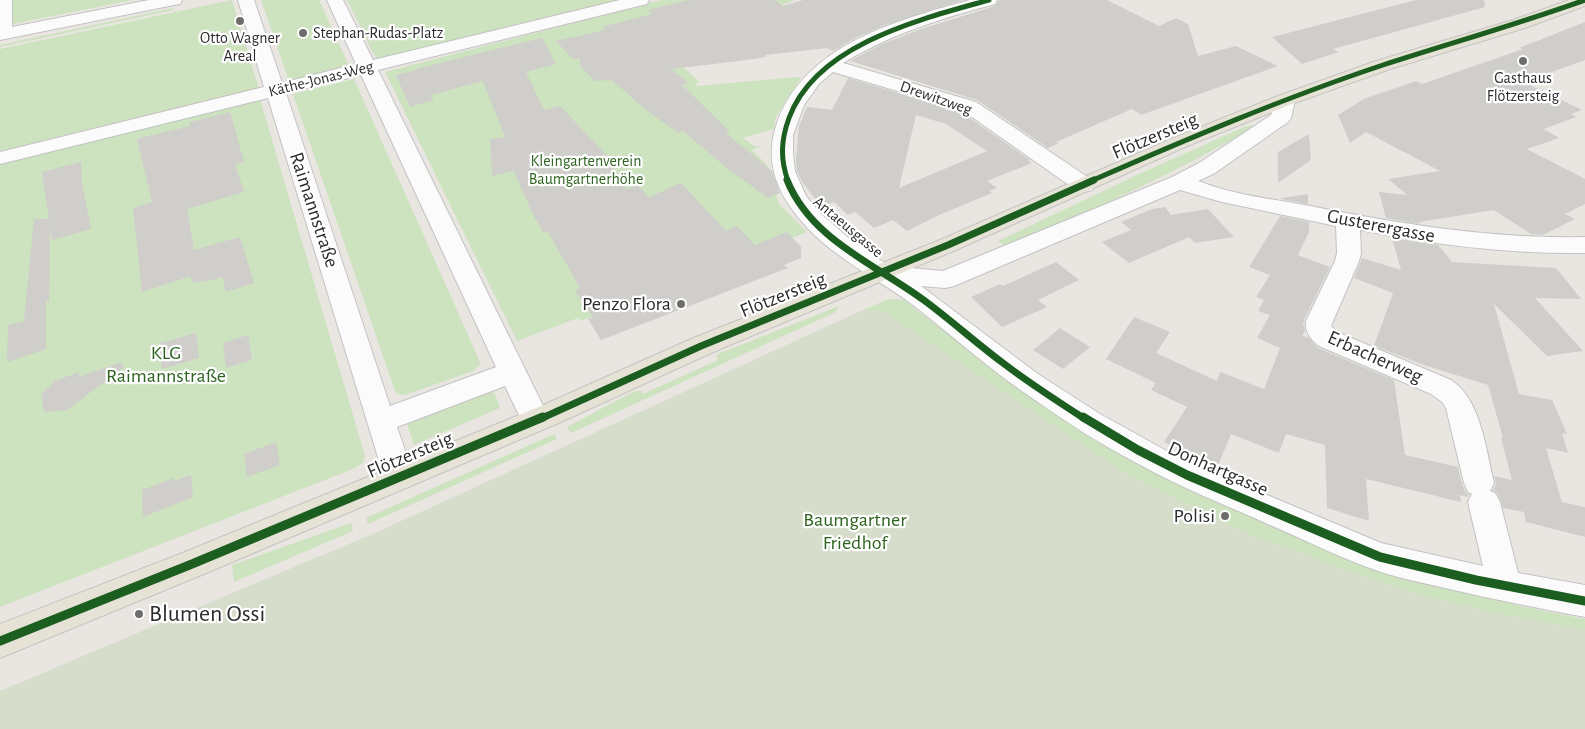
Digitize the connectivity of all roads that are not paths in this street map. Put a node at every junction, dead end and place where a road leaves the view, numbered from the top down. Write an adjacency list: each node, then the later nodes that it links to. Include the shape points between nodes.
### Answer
1 (4, 0): 8 (street)
2 (174, 0): 8 (street)
3 (246, 0): 11 (street, Raimannstraße)
4 (334, 0): 10 (street)
5 (641, 0): 10 (street, Käthe-Jonas-Weg)
6 (989, 0): 9 (street, Antaeusgasse, via 866,42)
7 (1585, 0): 12 (main road, Flötzersteig)
8 (2, 35)
9 (828, 65): 15 (street, Drewitzweg, via 969,106); 18 (street, Antaeusgasse, via 818,73 793,107 780,149 781,164 798,203 825,230)
10 (366, 68): 11 (street, Käthe-Jonas-Weg); 19 (street)
11 (276, 90): 13 (street, Käthe-Jonas-Weg); 21 (street, Raimannstraße)
12 (1285, 100): 14 (street, Flötzersteig, via 1281,118 1207,168); 15 (main road, Flötzersteig)
13 (0, 158)
14 (1180, 182): 16 (street, Gusterergasse, via 1211,192); 18 (street, Flötzersteig, via 945,280)
15 (1084, 185): 18 (main road, Flötzersteig)
16 (1348, 220): 17 (street, Gusterergasse, via 1490,243); 23 (street, Erbacherweg, via 1349,253 1319,321 1319,330 1332,341 1452,394 1460,406)
17 (1585, 245)
18 (880, 273): 20 (main road, Flötzersteig, via 700,346); 23 (street, Donhartgasse, via 922,299 1012,370 1140,451 1206,483 1382,558)
19 (512, 372): 20 (street); 21 (street)
20 (535, 420): 22 (main road, Flötzersteig)
21 (381, 421): 22 (street, Raimannstraße)
22 (399, 477): 25 (main road, Flötzersteig)
23 (1505, 587): 24 (street, Donhartgasse)
24 (1585, 600)
25 (0, 641)

